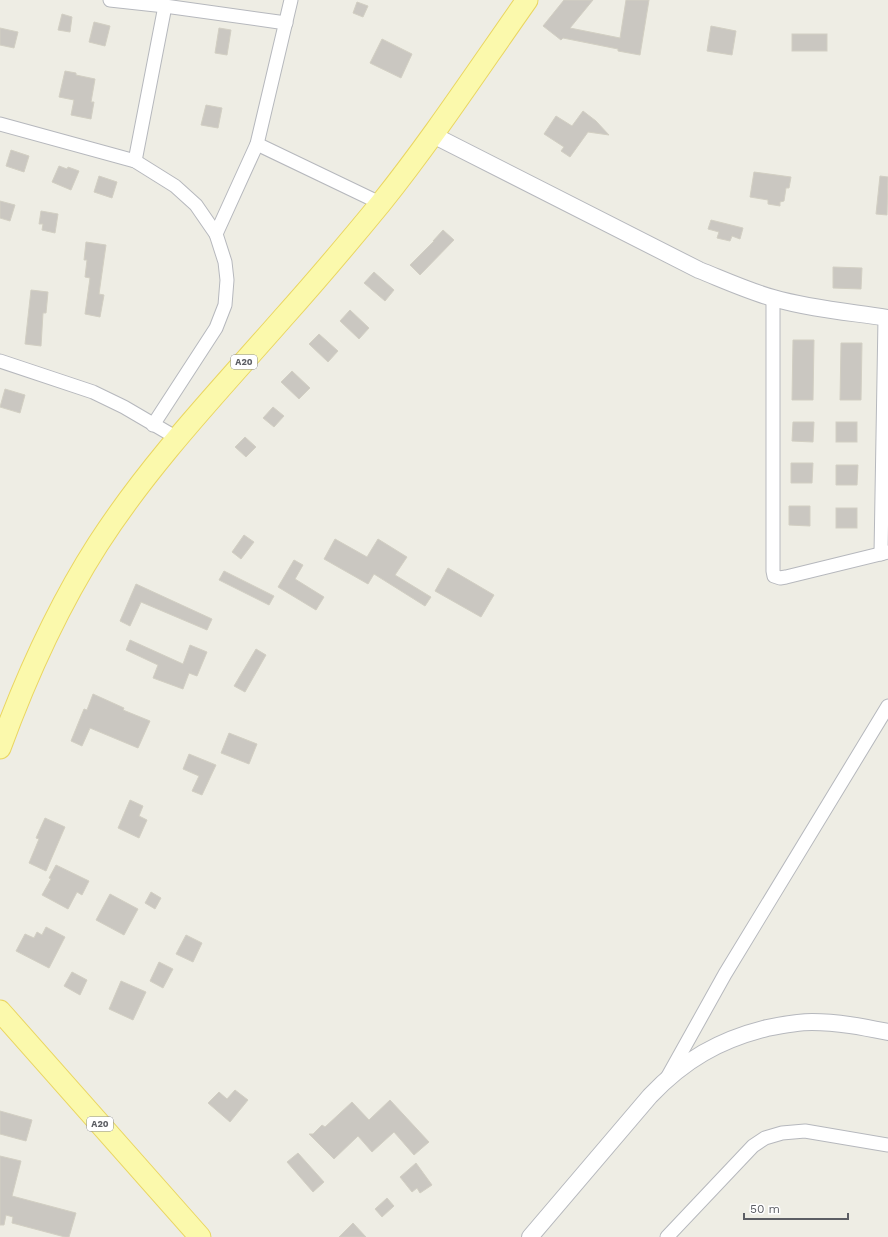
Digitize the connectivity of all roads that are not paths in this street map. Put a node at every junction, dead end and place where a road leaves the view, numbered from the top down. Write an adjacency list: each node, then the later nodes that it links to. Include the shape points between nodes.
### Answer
1 (110, 0): 4 (street)
2 (291, 0): 5 (street)
3 (527, 0): 7 (main road, A20)
4 (165, 6): 5 (street); 9 (street)
5 (286, 23): 8 (street)
6 (0, 124): 9 (street)
7 (433, 135): 10 (main road, A20); 12 (street, via 699,270)
8 (257, 144): 10 (street); 11 (street)
9 (134, 161): 11 (street, via 176,186 196,205)
10 (380, 203): 16 (main road, A20)
11 (216, 234): 15 (street, via 225,262 225,305 216,328)
12 (773, 298): 13 (street); 17 (street, via 774,576 786,577)
13 (887, 318): 17 (street)
14 (0, 361): 15 (street, via 93,392)
15 (153, 425): 16 (street)
16 (177, 438): 19 (main road, A20, via 113,522 68,594 32,669)
17 (885, 553)
18 (888, 706): 22 (street, via 725,974)
19 (0, 748)
20 (0, 1011): 24 (main road, A20)
21 (888, 1032): 22 (street, via 847,1024 790,1023 717,1044)
22 (666, 1080): 25 (street)
23 (888, 1145): 26 (street, via 806,1131 782,1133 765,1138 753,1146)
24 (200, 1237)
25 (530, 1237)
26 (667, 1237)

